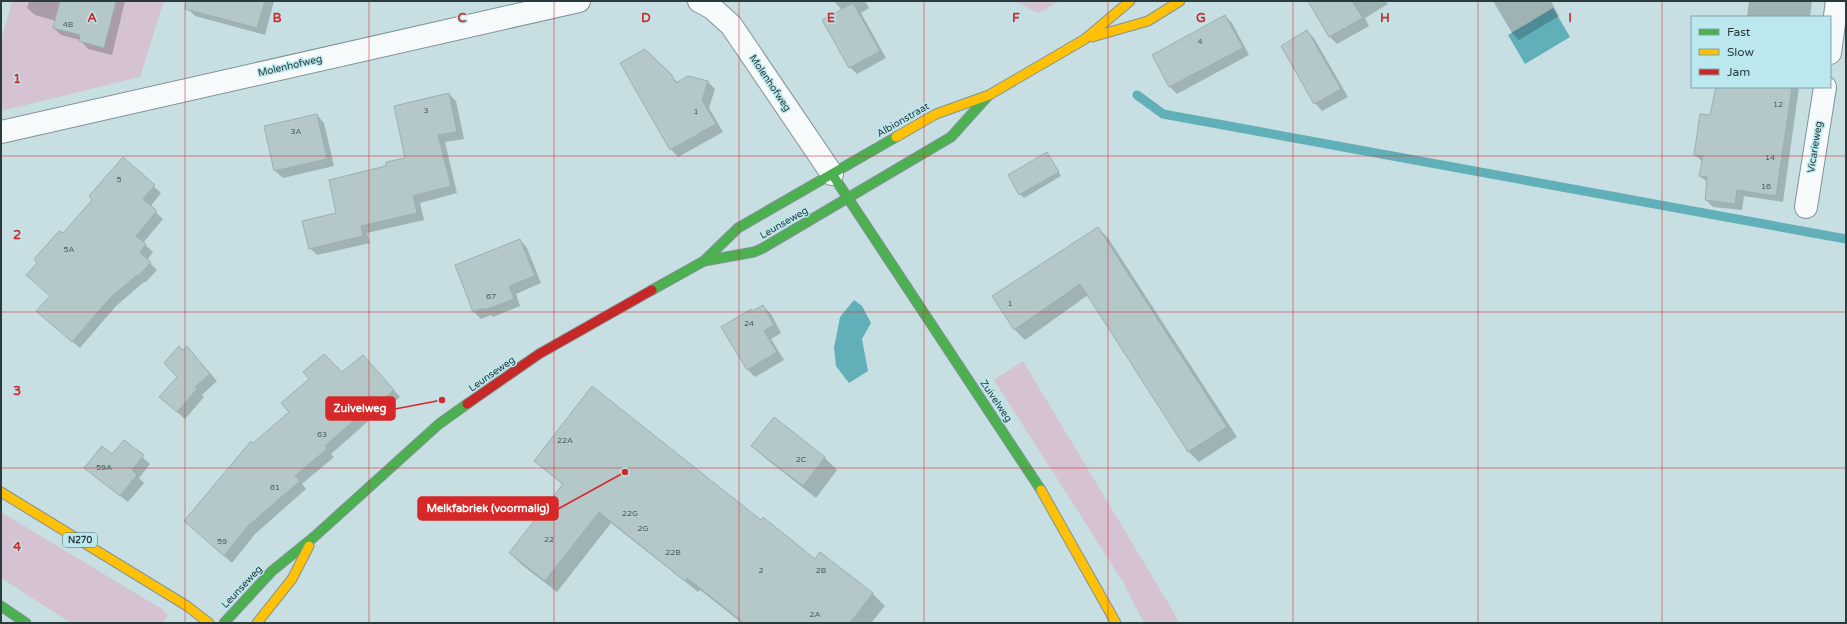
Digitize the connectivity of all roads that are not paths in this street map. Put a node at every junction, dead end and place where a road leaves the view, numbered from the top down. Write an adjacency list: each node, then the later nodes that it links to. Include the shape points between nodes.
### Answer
1 (579, 1): 12 (street, Molenhofweg)
2 (699, 1): 13 (street, Molenhofweg, via 712,8 731,25)
3 (1130, 1): 6 (main road, Albionstraat)
4 (1180, 1): 6 (main road, Albionstraat, via 1148,21)
5 (1837, 1): 7 (street)
6 (1085, 39): 11 (main road, Albionstraat)
7 (1831, 46)
8 (1831, 59): 9 (street)
9 (1846, 61)
10 (1825, 88): 15 (street, Vicarieweg)
11 (989, 95): 13 (main road, Albionstraat, via 936,114); 14 (main road, Albionstraat, via 951,137)
12 (1, 132)
13 (832, 174): 14 (main road, Zuivelweg); 16 (main road, Leunseweg, via 738,228)
14 (848, 198): 16 (main road, Leunseweg, via 764,248); 24 (main road, Zuivelweg, via 1037,483)
15 (1806, 207)
16 (704, 261): 18 (main road, Leunseweg, via 539,354 439,424)
17 (1, 492): 21 (main road, N270, via 182,602)
18 (314, 536): 22 (main road, Leunseweg, via 272,572); 23 (main road, Leunseweg, via 292,579)
19 (1, 606): 20 (main road)
20 (26, 623)
21 (209, 623)
22 (224, 623)
23 (257, 623)
24 (1116, 623)

